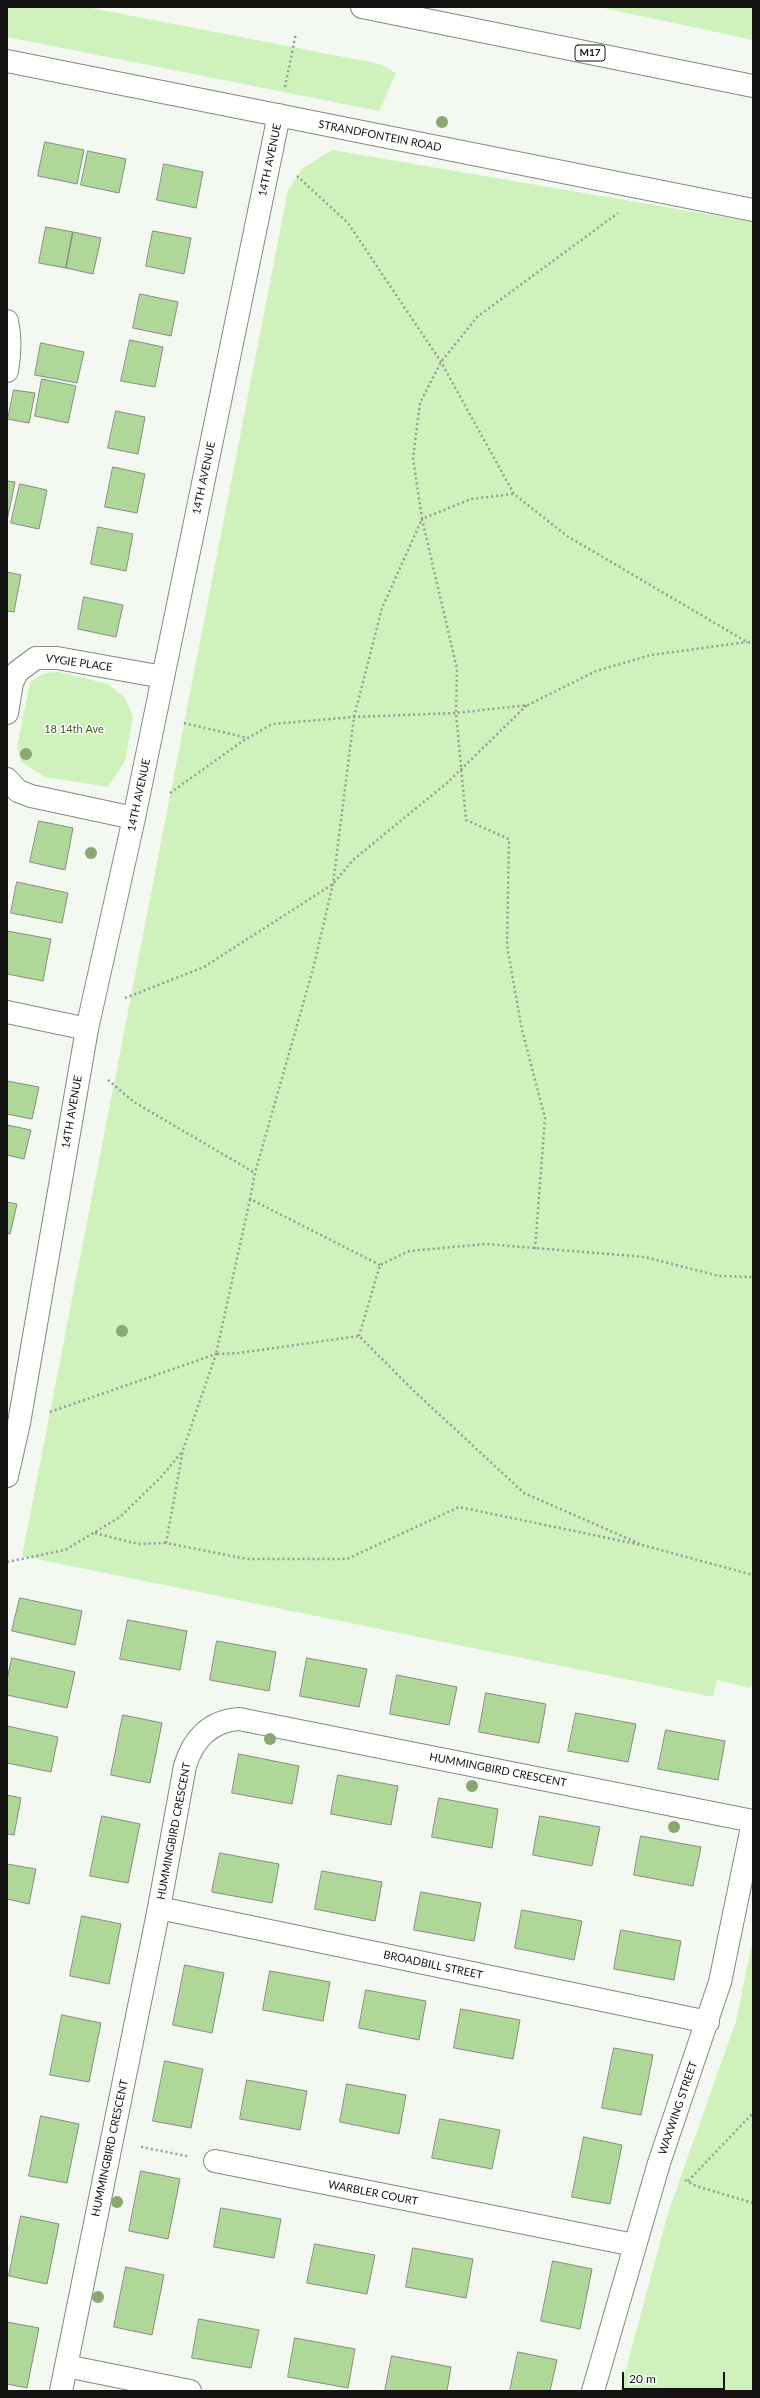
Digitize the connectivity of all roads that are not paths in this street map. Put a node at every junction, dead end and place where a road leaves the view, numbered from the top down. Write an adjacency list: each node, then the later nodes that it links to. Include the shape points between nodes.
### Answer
1 (362, 7): 3 (street, M17)
2 (7, 61): 4 (street, STRANDFONTEIN ROAD)
3 (753, 86)
4 (279, 115): 5 (street, STRANDFONTEIN ROAD); 8 (street, 14TH AVENUE)
5 (753, 210)
6 (7, 322): 7 (street, via 10,353)
7 (7, 371)
8 (163, 677): 9 (street, VYGIE PLACE, via 57,658 36,658 18,672 12,683); 11 (street, 14TH AVENUE)
9 (7, 713)
10 (7, 779): 11 (street, via 18,791 31,796)
11 (134, 818): 13 (street, 14TH AVENUE)
12 (7, 1012): 13 (street)
13 (88, 1020): 14 (street, 14TH AVENUE, via 19,1423)
14 (7, 1476)
15 (753, 1821): 16 (street, HUMMINGBIRD CRESCENT, via 239,1719 225,1720 200,1736 190,1750); 17 (street, WAXWING STREET, via 720,1982)
16 (159, 1908): 17 (street, BROADBILL STREET); 20 (street, HUMMINGBIRD CRESCENT)
17 (708, 2022): 19 (street, WAXWING STREET)
18 (215, 2161): 19 (street, WARBLER COURT)
19 (634, 2245): 23 (street, WAXWING STREET)
20 (66, 2366): 21 (street, HUMMINGBIRD CRESCENT); 22 (street)
21 (61, 2391)
22 (190, 2391)
23 (593, 2391)

